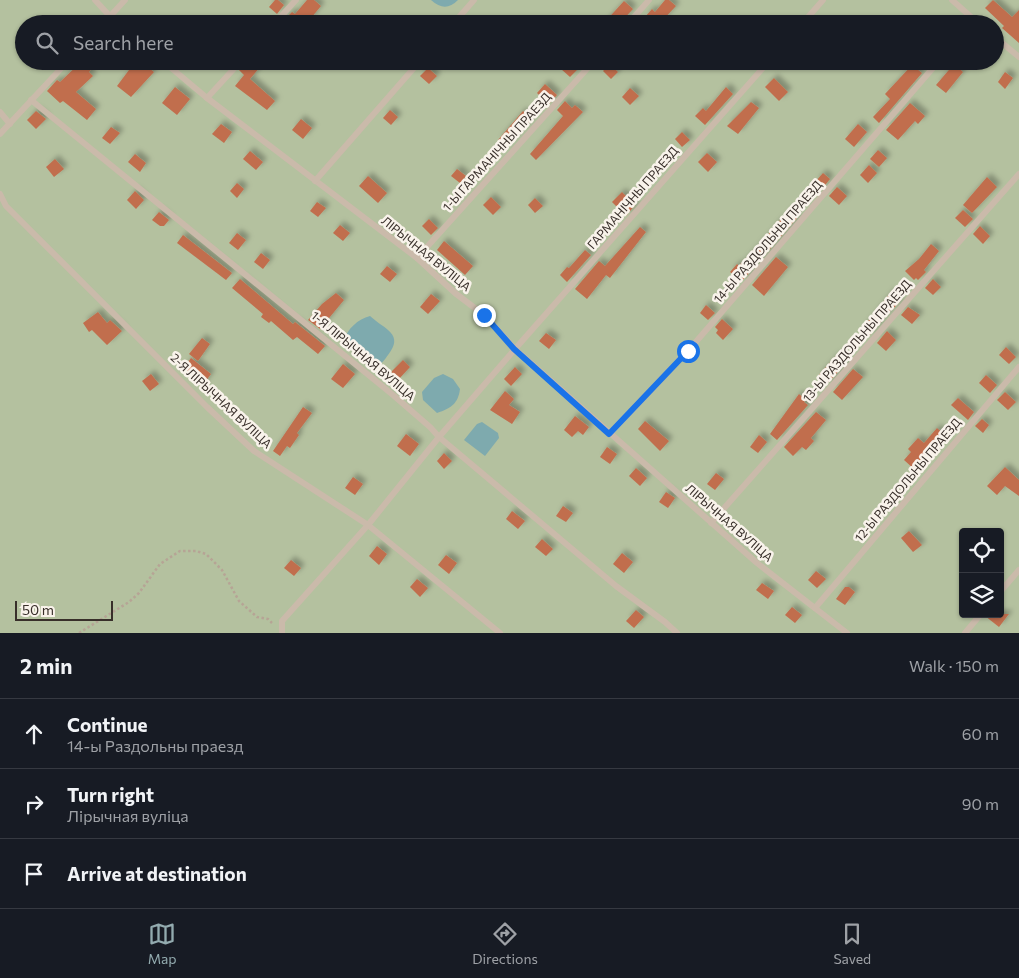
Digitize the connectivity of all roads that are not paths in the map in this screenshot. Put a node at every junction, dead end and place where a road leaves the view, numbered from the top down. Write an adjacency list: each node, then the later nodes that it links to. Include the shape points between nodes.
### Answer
1 (95, 0): 8 (lane)
2 (125, 0): 9 (lane)
3 (296, 0): 10 (lane)
4 (474, 0): 11 (lane)
5 (649, 0): 12 (lane)
6 (823, 0): 13 (lane)
7 (952, 0): 14 (lane)
8 (107, 15)
9 (111, 15)
10 (282, 15)
11 (461, 15)
12 (636, 15)
13 (810, 15)
14 (968, 15)
15 (1004, 44): 16 (lane)
16 (1019, 57)
17 (59, 70): 25 (lane)
18 (174, 70): 24 (lane, ЛІРЫЧНАЯ ВУЛІЦА)
19 (232, 70): 24 (lane)
20 (412, 70): 30 (lane)
21 (586, 70): 32 (lane, 1-Ы ГАРМАНІЧНЫ ПРАЕЗД)
22 (761, 70): 33 (lane, ГАРМАНІЧНЫ ПРАЕЗД)
23 (931, 70): 35 (lane, 14-Ы РАЗДОЛЬНЫ ПРАЕЗД, via 688,351)
24 (207, 98): 30 (lane, ЛІРЫЧНАЯ ВУЛІЦА)
25 (31, 100): 27 (lane); 36 (lane, 1-Я ЛІРЫЧНАЯ ВУЛІЦА, via 393,395)
26 (0, 112): 27 (lane)
27 (10, 124): 28 (lane)
28 (0, 134)
29 (1019, 174): 37 (lane, 13-Ы РАЗДОЛЬНЫ ПРАЕЗД)
30 (315, 180): 32 (lane, ЛІРЫЧНАЯ ВУЛІЦА)
31 (0, 194): 38 (lane, 2-Я ЛІРЫЧНАЯ ВУЛІЦА, via 6,206 206,407 254,450)
32 (417, 258): 33 (lane, ЛІРЫЧНАЯ ВУЛІЦА, via 484,315)
33 (514, 349): 35 (lane, ЛІРЫЧНАЯ ВУЛІЦА); 36 (lane, ГАРМАНІЧНЫ ПРАЕЗД)
34 (1019, 368): 41 (lane, 12-Ы РАЗДОЛЬНЫ ПРАЕЗД)
35 (609, 434): 37 (lane, ЛІРЫЧНАЯ ВУЛІЦА)
36 (439, 437): 38 (lane, ГАРМАНІЧНЫ ПРАЕЗД); 45 (lane, 1-Я ЛІРЫЧНАЯ ВУЛІЦА)
37 (711, 522): 41 (lane, ЛІРЫЧНАЯ ВУЛІЦА)
38 (368, 524): 43 (lane, ГАРМАНІЧНЫ ПРАЕЗД, via 282,621); 44 (lane, 2-Я ЛІРЫЧНАЯ ВУЛІЦА)
39 (1019, 570): 40 (lane)
40 (1004, 587)
41 (815, 608): 46 (lane, ЛІРЫЧНАЯ ВУЛІЦА)
42 (978, 618): 47 (lane)
43 (282, 630)
44 (500, 633)
45 (676, 633)
46 (847, 633)
47 (965, 633)

